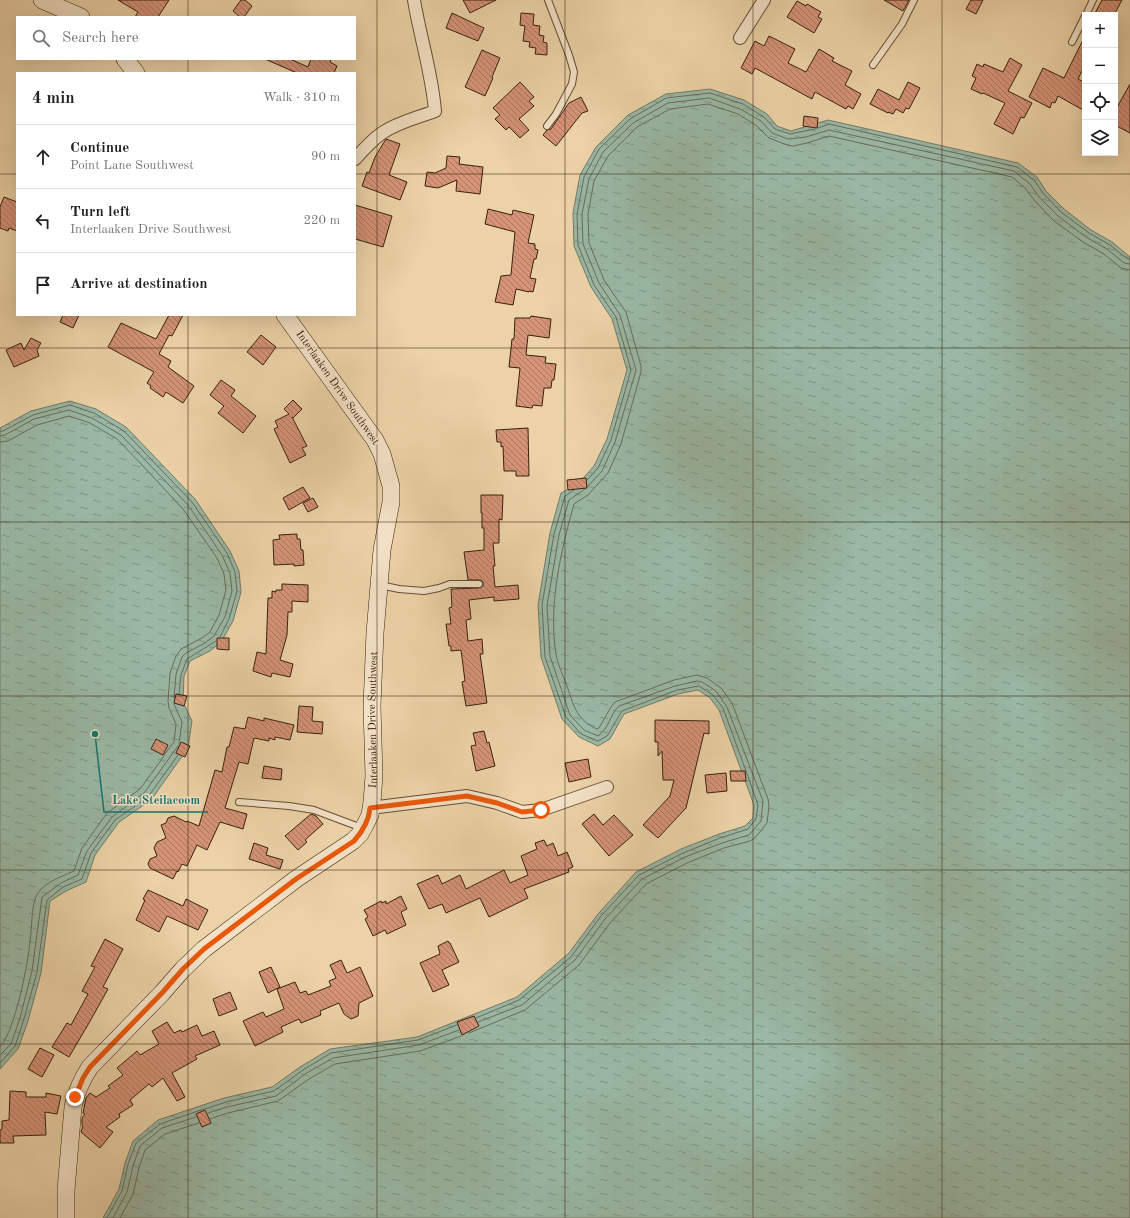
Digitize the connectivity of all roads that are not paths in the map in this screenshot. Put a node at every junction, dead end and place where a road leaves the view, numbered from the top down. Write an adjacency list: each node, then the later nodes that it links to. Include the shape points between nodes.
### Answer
1 (42, 0): 8 (street)
2 (414, 0): 16 (street, via 432,80 435,111 383,132)
3 (548, 0): 15 (lane, via 574,72 572,84)
4 (764, 0): 10 (street)
5 (914, 0): 13 (lane, via 902,24)
6 (1093, 0): 7 (lane)
7 (1087, 12)
8 (79, 16)
9 (1082, 22): 11 (lane)
10 (740, 38)
11 (1072, 42)
12 (126, 60): 14 (street)
13 (873, 65)
14 (135, 72)
15 (547, 126)
16 (356, 158)
17 (286, 316): 18 (street, Interlaaken Drive Southwest, via 375,440 382,454 391,502)
18 (379, 584): 19 (lane, via 424,591 450,584); 22 (street, Interlaaken Drive Southwest, via 372,706 374,776)
19 (479, 584)
20 (607, 787): 22 (street, via 541,810 522,812 467,796)
21 (239, 802): 23 (lane, via 314,810)
22 (370, 808): 23 (street, Interlaaken Drive Southwest, via 370,815)
23 (363, 829): 24 (street, Interlaaken Drive Southwest, via 354,841 296,879 204,949 90,1067 83,1078 73,1107)
24 (66, 1218)

